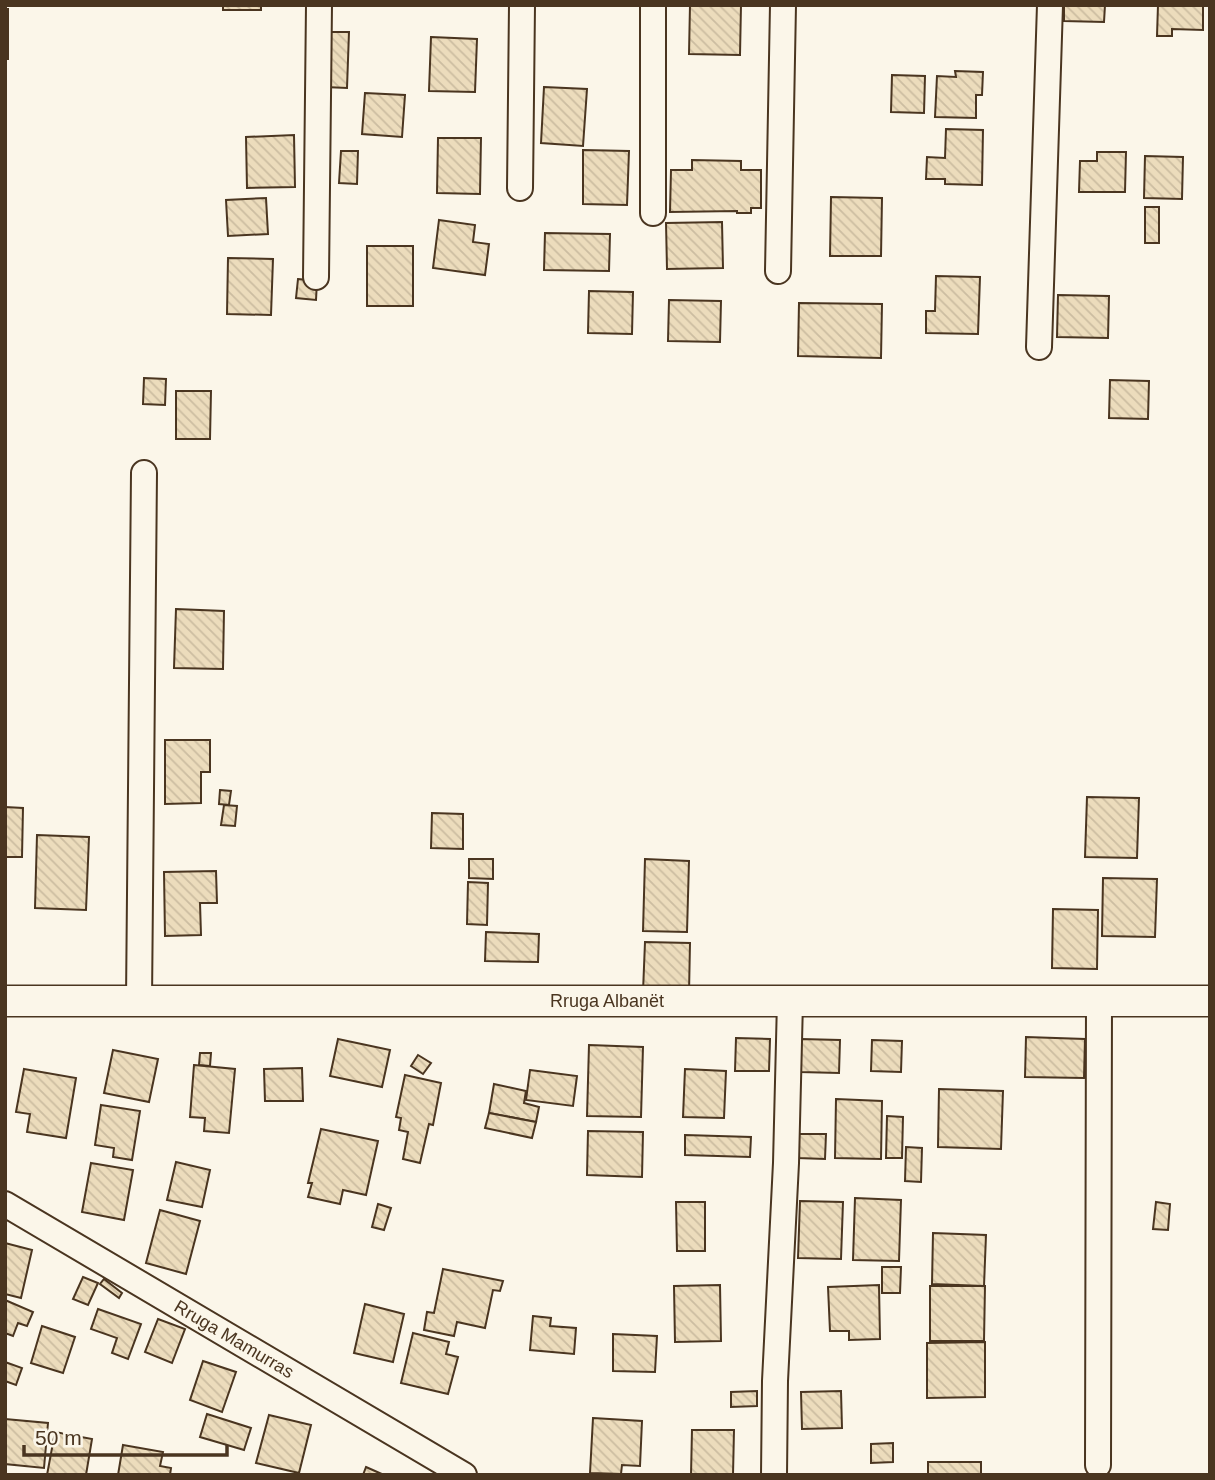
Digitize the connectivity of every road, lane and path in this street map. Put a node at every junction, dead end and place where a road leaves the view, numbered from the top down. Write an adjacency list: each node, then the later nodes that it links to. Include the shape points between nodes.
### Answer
1 (319, 5): 9 (street)
2 (522, 5): 6 (street)
3 (653, 5): 7 (street)
4 (783, 5): 8 (street)
5 (1050, 5): 10 (street)
6 (520, 188)
7 (653, 213)
8 (778, 271)
9 (317, 277)
10 (1039, 347)
11 (144, 473): 12 (street)
12 (139, 1000): 13 (street, Rruga Albanët); 14 (street, Rruga Albanët)
13 (5, 1001)
14 (790, 1001): 15 (street, Rruga Albanët); 20 (street)
15 (1099, 1001): 16 (street, Rruga Albanët); 18 (street)
16 (1210, 1001)
17 (5, 1204): 19 (street, Rruga Mamurras)
18 (1098, 1465)
19 (464, 1475)
20 (774, 1475)

